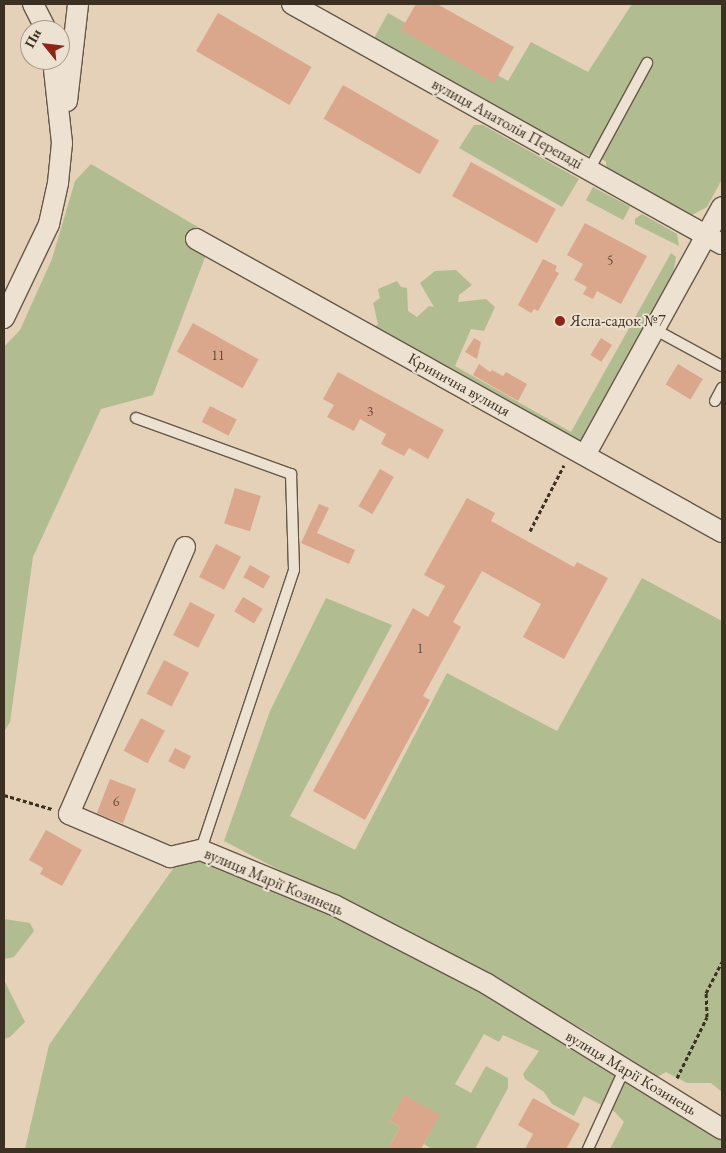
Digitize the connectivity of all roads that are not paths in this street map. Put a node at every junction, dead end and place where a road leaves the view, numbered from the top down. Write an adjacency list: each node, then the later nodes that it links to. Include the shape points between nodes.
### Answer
1 (33, 4): 4 (street)
2 (78, 4): 7 (street)
3 (292, 4): 8 (street, вулиця Анатолія Перепаді)
4 (41, 20)
5 (647, 63): 8 (lane)
6 (54, 70): 7 (street)
7 (62, 143): 12 (street, via 49,224)
8 (589, 170): 11 (street, вулиця Анатолія Перепаді)
9 (722, 207): 11 (street)
10 (196, 239): 18 (street, Кринична вулиця)
11 (715, 240): 13 (street)
12 (4, 318)
13 (654, 329): 14 (lane); 18 (street)
14 (722, 366)
15 (722, 388): 16 (lane)
16 (716, 401)
17 (136, 418): 21 (lane, via 291,474 294,570)
18 (579, 452): 19 (street, Кринична вулиця)
19 (722, 532)
20 (185, 547): 21 (street, вулиця Марії Козинець, via 69,814 170,857)
21 (201, 850): 22 (street, вулиця Марії Козинець, via 334,905 487,984)
22 (624, 1070): 23 (street, вулиця Марії Козинець); 24 (lane)
23 (722, 1129)
24 (588, 1149)

